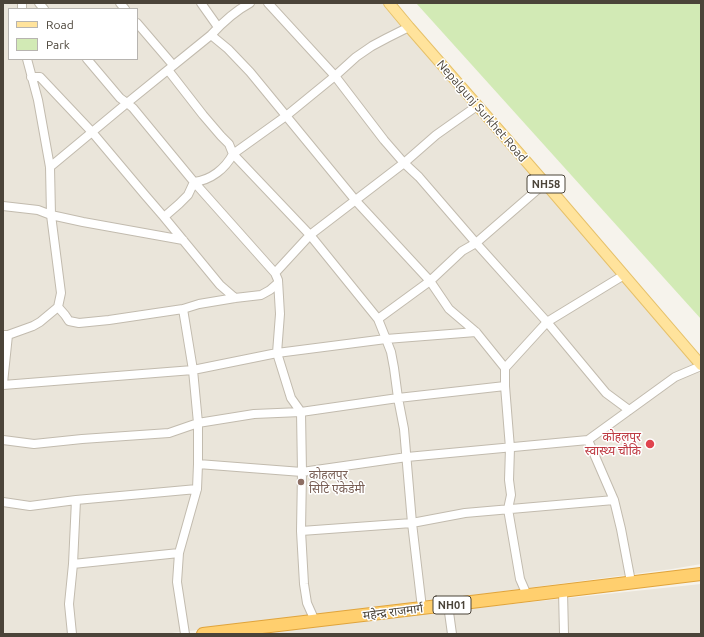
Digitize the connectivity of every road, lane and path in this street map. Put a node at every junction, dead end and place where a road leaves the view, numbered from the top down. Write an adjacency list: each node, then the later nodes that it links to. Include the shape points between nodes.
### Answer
1 (201, 3): 6 (street)
2 (250, 3): 6 (street)
3 (268, 3): 12 (street)
4 (389, 3): 7 (main road, Nepalgunj Surkhet Road / NH58)
5 (138, 24): 11 (street)
6 (218, 27): 8 (street)
7 (409, 27): 12 (street, via 372,46); 15 (main road, Nepalgunj Surkhet Road / NH58)
8 (211, 35): 11 (street); 16 (street, via 250,72)
9 (27, 60): 13 (street)
10 (88, 60): 14 (street)
11 (170, 67): 14 (street); 18 (street, via 202,114 229,144)
12 (335, 76): 16 (street); 19 (street)
13 (32, 77): 17 (street, via 40,77); 20 (street)
14 (127, 103): 17 (street); 21 (street)
15 (477, 106): 19 (street, via 436,135); 22 (main road, Nepalgunj Surkhet Road / NH58)
16 (286, 116): 18 (street); 23 (street)
17 (92, 132): 20 (street); 26 (street)
18 (233, 154): 21 (street, via 221,170 203,181); 27 (street)
19 (404, 163): 23 (street); 29 (street)
20 (50, 167): 25 (street)
21 (194, 182): 26 (street, via 188,195); 30 (street)
22 (545, 183): 29 (street); 31 (main road, Nepalgunj Surkhet Road / NH58)
23 (356, 201): 27 (street); 32 (street)
24 (3, 206): 25 (street)
25 (51, 214): 28 (street); 35 (street, via 61,293)
26 (164, 217): 28 (street)
27 (310, 235): 30 (street); 37 (street)
28 (183, 240): 34 (street, via 220,286)
29 (476, 243): 32 (street, via 462,251); 38 (street)
30 (275, 272): 33 (street)
31 (624, 275): 38 (street); 43 (main road, Nepalgunj Surkhet Road / NH58)
32 (430, 281): 37 (street); 39 (street, via 449,309)
33 (278, 284): 34 (street, via 261,295); 42 (street, via 280,314)
34 (235, 298): 36 (street)
35 (58, 307): 36 (street, via 69,321 79,323); 40 (street, via 33,326)
36 (183, 309): 45 (street)
37 (378, 320): 41 (street)
38 (547, 322): 44 (street); 49 (street, via 606,393)
39 (476, 332): 41 (street); 44 (street)
40 (6, 335): 46 (street)
41 (386, 339): 42 (street); 48 (street, via 391,352)
42 (277, 352): 45 (street); 50 (street, via 291,398)
43 (701, 366): 49 (street, via 675,377)
44 (505, 368): 47 (street)
45 (193, 370): 46 (street); 51 (street)
46 (3, 384)
47 (505, 386): 48 (street); 54 (street)
48 (398, 398): 50 (street); 55 (street)
49 (629, 410): 53 (street)
50 (301, 412): 51 (street, via 254,414); 57 (street)
51 (198, 424): 52 (street, via 169,433 34,444); 56 (street)
52 (3, 440)
53 (588, 440): 54 (street); 60 (street)
54 (510, 448): 55 (street); 62 (street, via 511,495)
55 (407, 457): 57 (street); 63 (street)
56 (198, 464): 57 (street); 58 (street)
57 (302, 472): 64 (street)
58 (197, 489): 59 (street); 65 (street)
59 (76, 500): 61 (street, via 30,506); 66 (street)
60 (614, 500): 62 (street); 68 (street)
61 (3, 502)
62 (508, 509): 63 (street, via 465,513); 70 (street, via 520,579)
63 (412, 523): 64 (street); 72 (street)
64 (301, 531): 73 (street, via 304,584 307,603)
65 (179, 553): 66 (street); 75 (street, via 177,582)
66 (73, 564): 74 (street, via 69,604)
67 (701, 574): 68 (highway, महेन्द्र राजमार्ग / NH01)
68 (631, 582): 69 (highway, महेन्द्र राजमार्ग / NH01)
69 (563, 591): 70 (highway, महेन्द्र राजमार्ग / NH01); 78 (street)
70 (528, 595): 71 (highway, महेन्द्र राजमार्ग / NH01)
71 (448, 605): 72 (highway, महेन्द्र राजमार्ग / NH01); 77 (street)
72 (422, 608): 73 (highway, महेन्द्र राजमार्ग / NH01)
73 (315, 621): 76 (highway, महेन्द्र राजमार्ग / NH01)
74 (72, 634)
75 (185, 634)
76 (203, 634)
77 (452, 634)
78 (562, 634)

